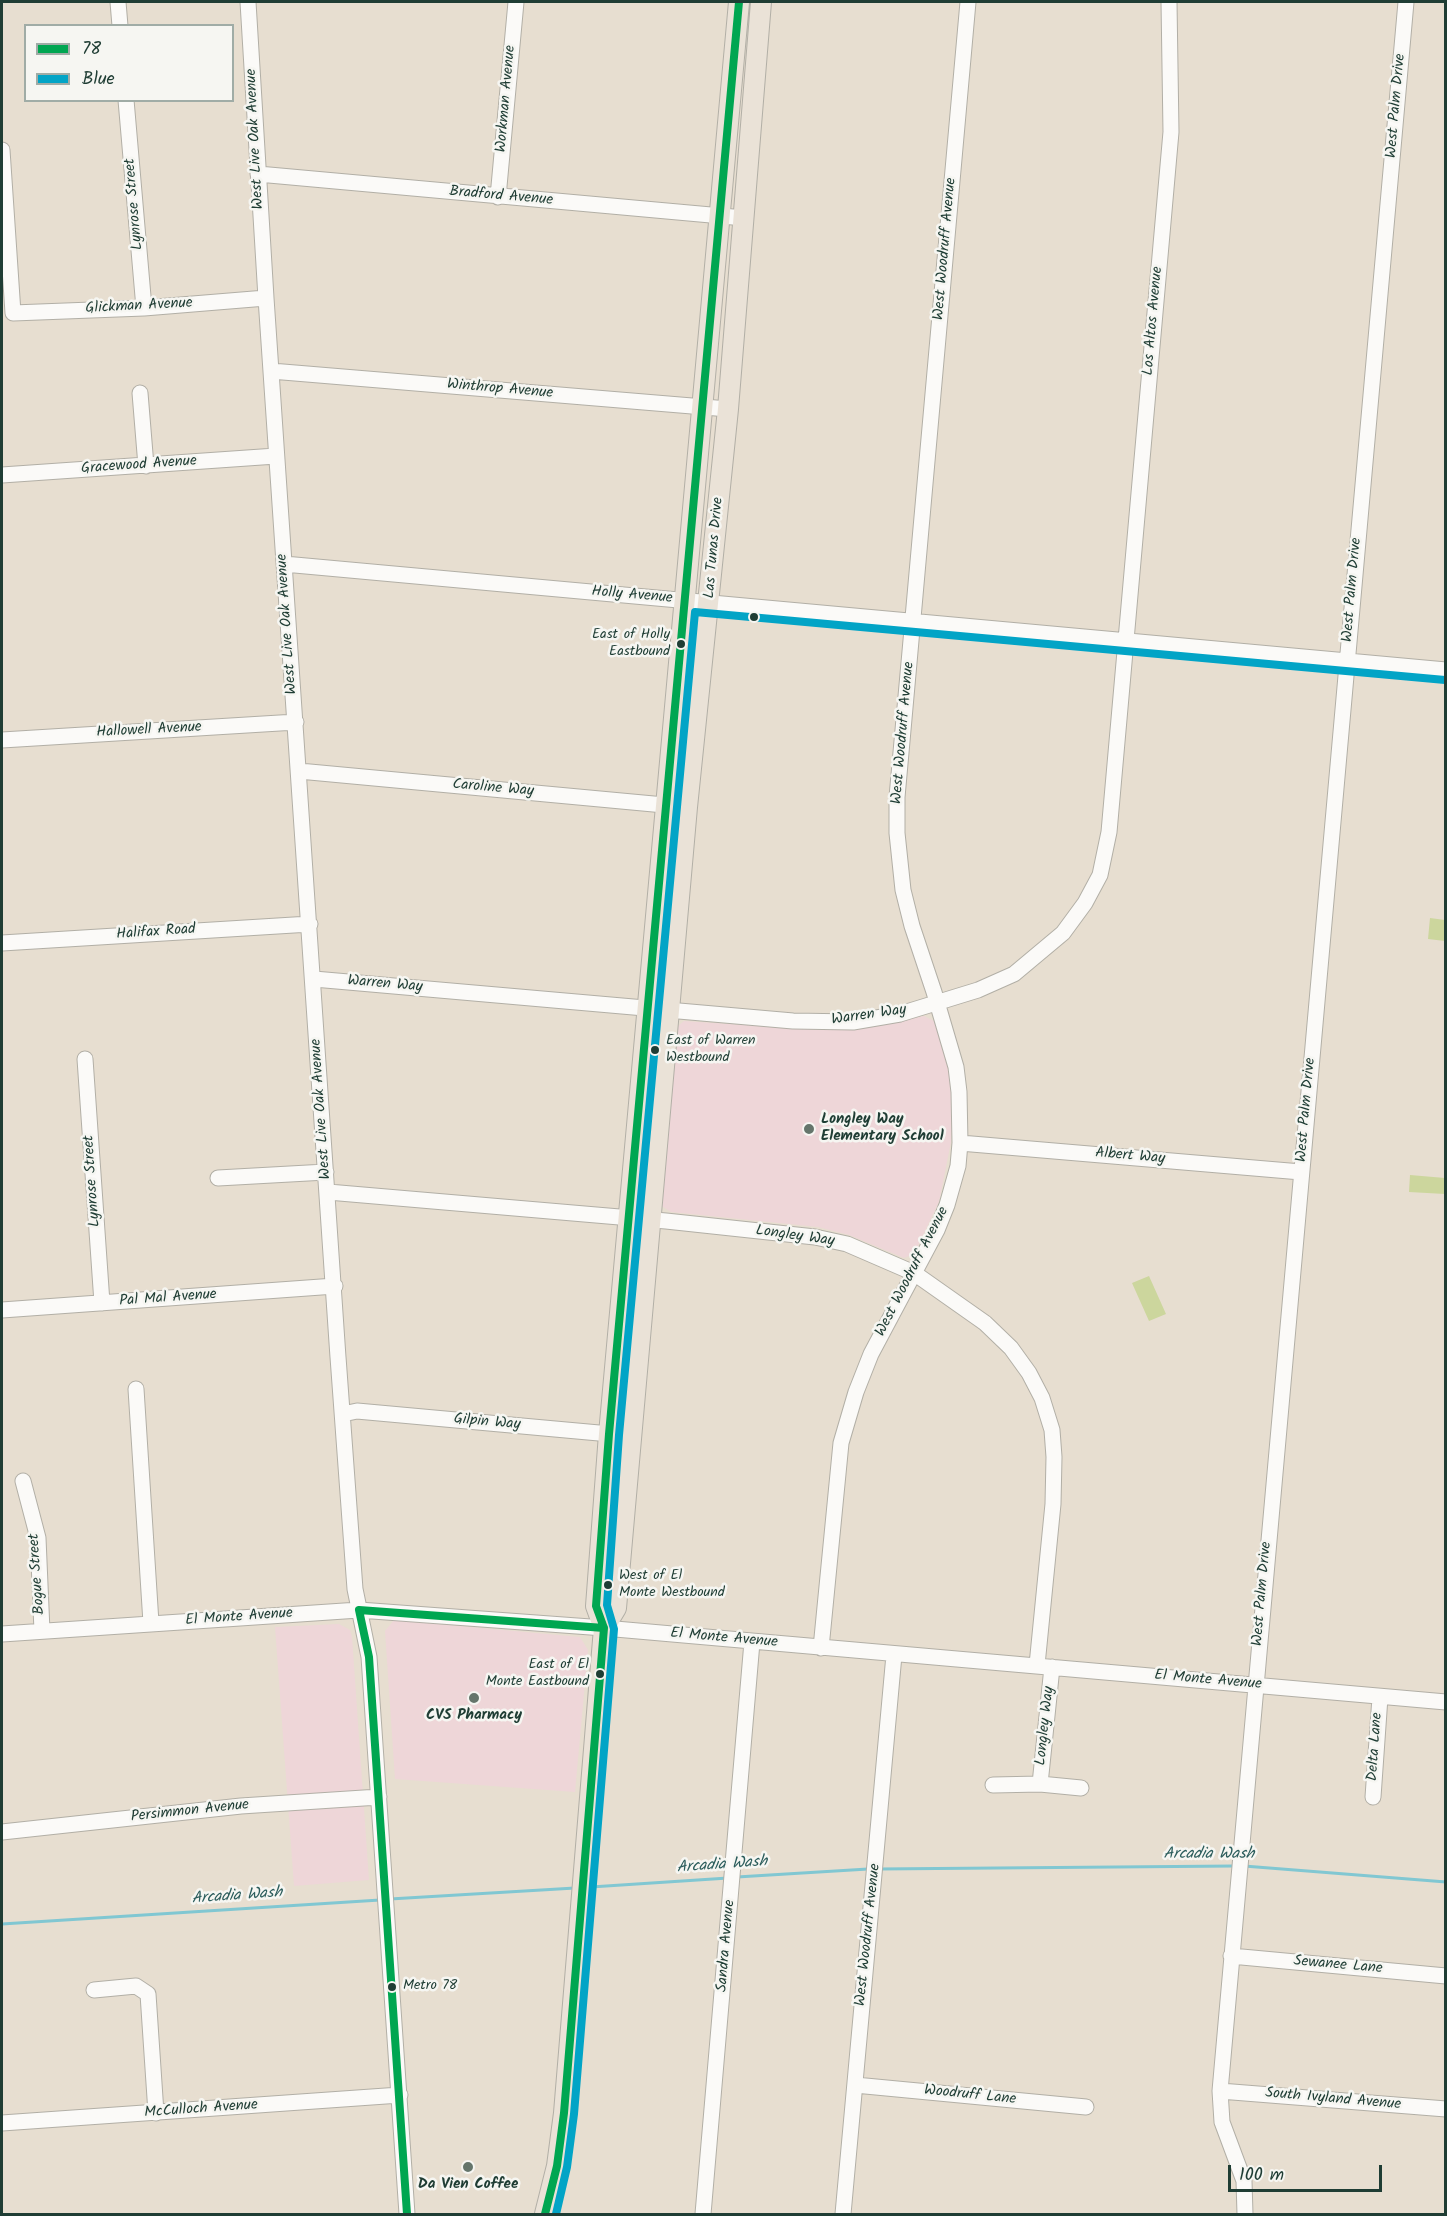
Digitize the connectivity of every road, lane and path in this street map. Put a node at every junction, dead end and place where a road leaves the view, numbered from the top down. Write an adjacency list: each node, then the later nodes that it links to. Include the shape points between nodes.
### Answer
1 (118, 2): 9 (street)
2 (248, 2): 12 (street, West Live Oak Avenue)
3 (516, 2): 13 (street, Workman Avenue)
4 (739, 2): 14 (main road, Las Tunas Drive)
5 (761, 2): 15 (main road, Las Tunas Drive)
6 (968, 2): 28 (street, West Woodruff Avenue)
7 (1169, 2): 29 (street, Los Altos Avenue, via 1171,132)
8 (1406, 2): 30 (street, West Palm Drive)
9 (120, 24)
10 (126, 102): 17 (street, Lynrose Street)
11 (2, 150): 17 (street, Glickman Avenue, via 13,313)
12 (258, 174): 13 (street, Bradford Avenue); 16 (street, West Live Oak Avenue)
13 (498, 197): 14 (street, Bradford Avenue)
14 (721, 216): 15 (street, Bradford Avenue); 20 (main road, Las Tunas Drive)
15 (744, 218): 21 (main road, Las Tunas Drive)
16 (266, 298): 17 (street, Glickman Avenue); 18 (street, West Live Oak Avenue)
17 (144, 308)
18 (271, 371): 20 (street, Winthrop Avenue); 22 (street, West Live Oak Avenue)
19 (140, 393): 23 (street)
20 (704, 407): 21 (street, Winthrop Avenue); 26 (main road, Las Tunas Drive)
21 (728, 409): 27 (main road, Las Tunas Drive)
22 (276, 456): 23 (street, Gracewood Avenue); 25 (street, West Live Oak Avenue)
23 (146, 466): 24 (street, Gracewood Avenue)
24 (2, 475)
25 (284, 564): 26 (street, Holly Avenue); 32 (street, West Live Oak Avenue)
26 (685, 601): 27 (street, Holly Avenue); 35 (main road, Las Tunas Drive)
27 (710, 603): 28 (street, Holly Avenue); 36 (main road, Las Tunas Drive)
28 (913, 620): 29 (street, Holly Avenue); 40 (street, West Woodruff Avenue, via 899,759 897,833 912,926)
29 (1126, 640): 30 (street, Holly Avenue); 40 (street, Warren Way, via 1106,854 1085,903 1063,933 1014,974)
30 (1346, 661): 31 (street, Holly Avenue); 46 (street, West Palm Drive)
31 (1446, 670)
32 (296, 722): 33 (street, Hallowell Avenue); 34 (street, West Live Oak Avenue)
33 (2, 740)
34 (298, 771): 35 (street, Caroline Way); 37 (street, West Live Oak Avenue)
35 (666, 805): 36 (street, Caroline Way); 41 (main road, Las Tunas Drive)
36 (687, 807): 42 (main road, Las Tunas Drive)
37 (309, 924): 38 (street, Halifax Road); 39 (street, West Live Oak Avenue)
38 (2, 943)
39 (314, 979): 41 (street, Warren Way); 45 (street, West Live Oak Avenue)
40 (937, 1003): 42 (street, Warren Way, via 853,1022); 44 (street, West Woodruff Avenue, via 957,1076)
41 (648, 1009): 42 (street, Warren Way); 49 (main road, Las Tunas Drive)
42 (668, 1010): 49 (main road, Las Tunas Drive)
43 (85, 1059): 52 (street, Lynrose Street)
44 (960, 1143): 46 (street, Albert Way); 50 (street, West Woodruff Avenue, via 947,1205)
45 (326, 1172): 47 (street); 48 (street, West Live Oak Avenue)
46 (1301, 1172): 68 (street, West Palm Drive)
47 (218, 1178)
48 (328, 1192): 49 (street, Longley Way); 51 (street, West Live Oak Avenue)
49 (640, 1219): 50 (street, Longley Way, via 815,1237 847,1244); 56 (main road, Las Tunas Drive); 57 (main road, Las Tunas Drive)
50 (914, 1273): 65 (street, West Woodruff Avenue, via 871,1354 842,1443); 67 (street, Longley Way, via 962,1305 1011,1348 1042,1398 1052,1430 1054,1457)
51 (335, 1286): 52 (street, Pal Mal Avenue); 55 (street, West Live Oak Avenue)
52 (102, 1303): 53 (street, Pal Mal Avenue)
53 (2, 1310)
54 (136, 1389): 60 (street)
55 (343, 1414): 56 (street, Gilpin Way, via 357,1412); 59 (street, West Live Oak Avenue)
56 (609, 1434): 57 (street, Gilpin Way); 61 (main road, Las Tunas Drive, via 596,1606)
57 (632, 1436): 61 (main road, Las Tunas Drive, via 616,1611)
58 (23, 1481): 62 (street, Bogue Street, via 38,1538)
59 (359, 1610): 60 (street, El Monte Avenue); 61 (street, El Monte Avenue); 74 (street, West Live Oak Avenue, via 369,1657)
60 (151, 1623): 62 (street, El Monte Avenue)
61 (604, 1628): 64 (street, El Monte Avenue); 88 (main road, Las Tunas Drive, via 564,2113)
62 (42, 1631): 63 (street, El Monte Avenue)
63 (2, 1634)
64 (752, 1642): 65 (street, El Monte Avenue); 89 (street, Sandra Avenue)
65 (821, 1648): 66 (street, El Monte Avenue)
66 (894, 1655): 67 (street, El Monte Avenue); 80 (street, West Woodruff Avenue)
67 (1044, 1666): 68 (street, El Monte Avenue); 71 (street, Longley Way)
68 (1255, 1685): 69 (street, El Monte Avenue); 77 (street, West Palm Drive)
69 (1380, 1697): 70 (street, El Monte Avenue); 75 (street, Delta Lane)
70 (1446, 1702)
71 (1040, 1784): 72 (street, Longley Way); 73 (street, Longley Way)
72 (993, 1785)
73 (1081, 1788)
74 (379, 1797): 76 (street, Persimmon Avenue, via 241,1806); 82 (street, West Live Oak Avenue)
75 (1372, 1797)
76 (2, 1832)
77 (1231, 1956): 78 (street, Sewanee Lane); 81 (street, West Palm Drive)
78 (1446, 1976)
79 (94, 1990): 85 (street, via 136,1986 148,1994)
80 (855, 2085): 83 (street, Woodruff Lane); 90 (street, West Woodruff Avenue)
81 (1220, 2091): 84 (street, South Ivyland Avenue); 91 (street, West Palm Drive, via 1222,2122 1245,2181)
82 (400, 2095): 85 (street, McCulloch Avenue); 87 (street, West Live Oak Avenue)
83 (1086, 2107)
84 (1446, 2109)
85 (156, 2113): 86 (street, McCulloch Avenue)
86 (2, 2123)
87 (406, 2214)
88 (545, 2214)
89 (703, 2214)
90 (843, 2214)
91 (1245, 2214)

